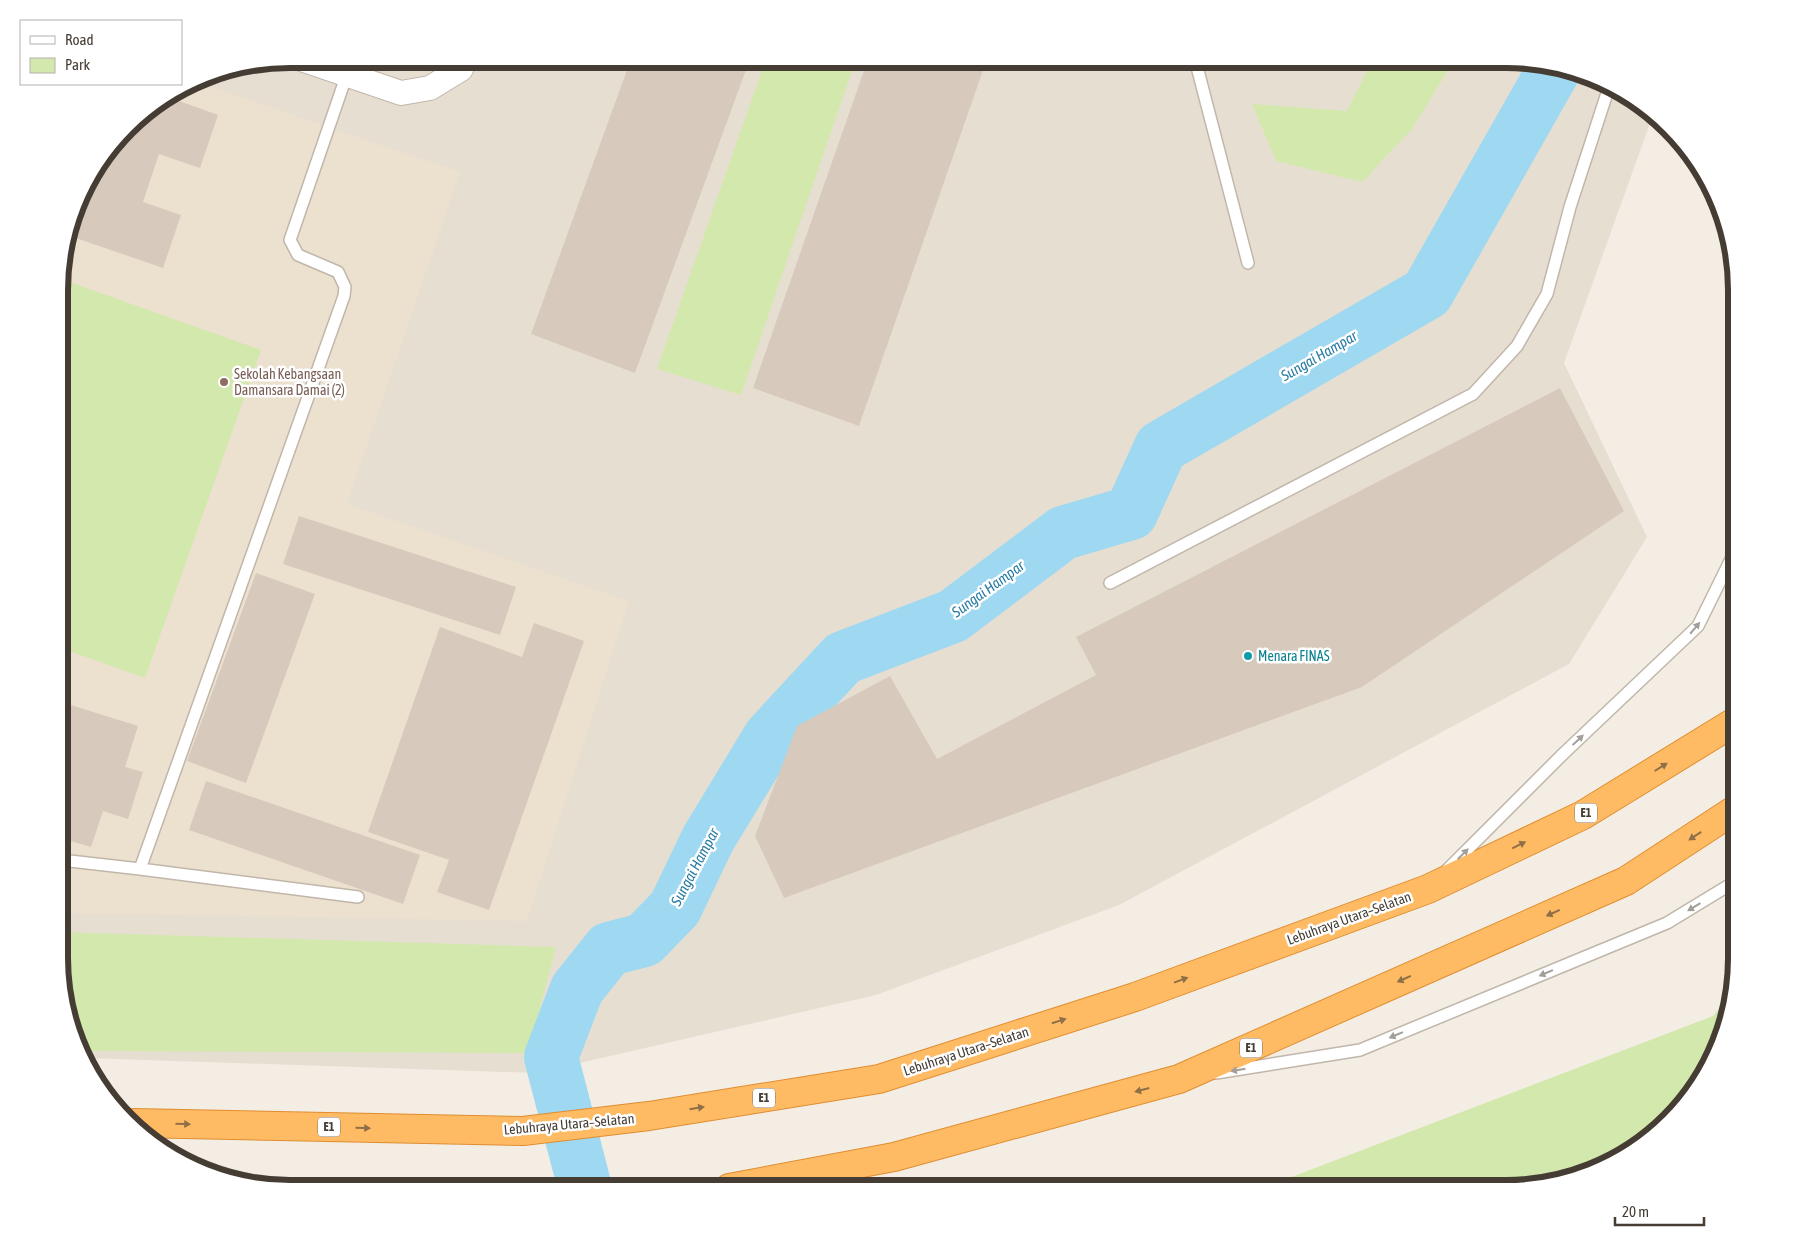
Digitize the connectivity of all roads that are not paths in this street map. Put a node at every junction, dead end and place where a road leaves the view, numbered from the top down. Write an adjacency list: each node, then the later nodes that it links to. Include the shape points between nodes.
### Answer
1 (328, 68): 4 (street)
2 (461, 68): 4 (street, via 430,88 401,93)
3 (1196, 68): 6 (lane)
4 (346, 74): 12 (lane, via 290,240 298,255 338,272 345,287 344,296)
5 (1607, 92): 8 (lane, via 1546,294 1517,346 1473,394)
6 (1248, 263)
7 (1728, 565): 14 (lane, one-way to 7, via 1698,626)
8 (1110, 583)
9 (1728, 726): 14 (highway, Lebuhraya Utara–Selatan / E1, one-way to 9, via 1583,815)
10 (1728, 814): 16 (highway, E1, one-way to 16, via 1626,881)
11 (68, 861): 12 (lane)
12 (140, 869): 15 (lane)
13 (1728, 887): 16 (lane, one-way to 16, via 1667,923 1360,1050)
14 (1428, 889): 17 (highway, Lebuhraya Utara–Selatan / E1, one-way to 14, via 523,1130 649,1116 879,1079 1135,997)
15 (358, 897)
16 (1179, 1079): 18 (highway, E1, one-way to 18, via 894,1157)
17 (142, 1123)
18 (772, 1180)

